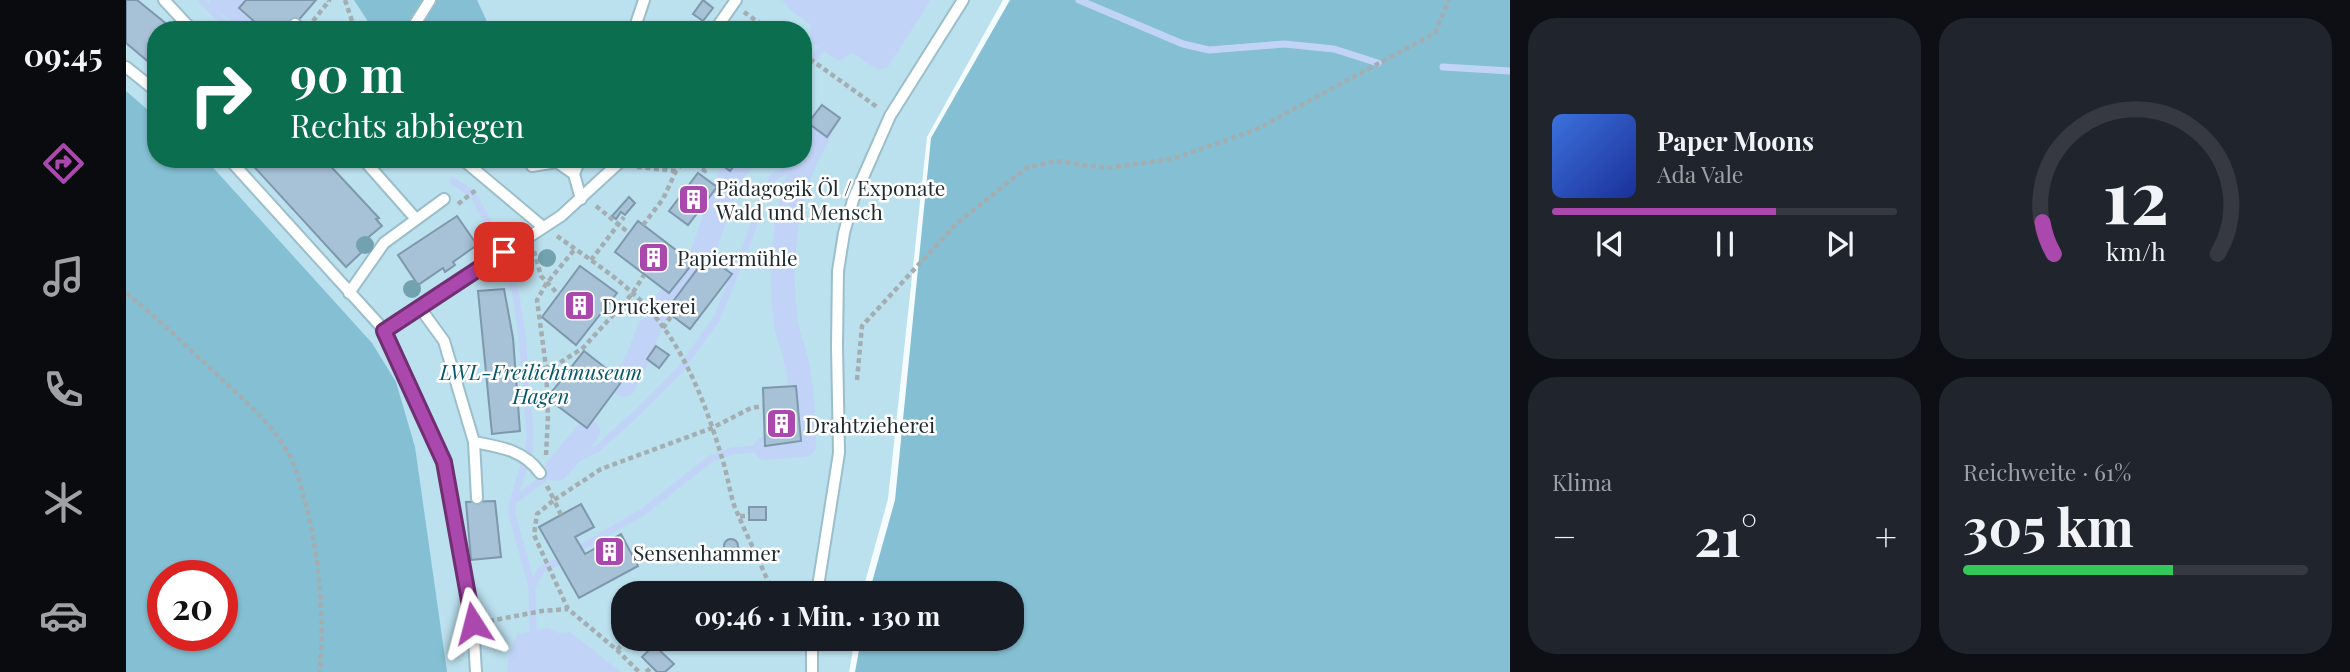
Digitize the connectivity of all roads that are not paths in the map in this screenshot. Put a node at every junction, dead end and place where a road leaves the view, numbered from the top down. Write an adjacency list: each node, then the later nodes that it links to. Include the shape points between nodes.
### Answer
1 (164, 0): 6 (lane)
2 (430, 0): 7 (lane)
3 (644, 0): 8 (lane)
4 (963, 0): 29 (lane, via 890,116 853,200 844,233 838,271 839,453)
5 (735, 2): 9 (lane)
6 (184, 21)
7 (417, 21)
8 (638, 21)
9 (721, 21)
10 (126, 67): 11 (lane)
11 (147, 84)
12 (237, 168): 23 (lane)
13 (371, 168): 21 (lane)
14 (472, 168): 22 (lane)
15 (566, 168): 18 (lane)
16 (576, 168): 18 (lane)
17 (615, 168): 20 (lane)
18 (574, 174): 20 (lane)
19 (444, 199): 21 (lane)
20 (581, 199): 22 (lane)
21 (416, 219): 23 (lane, via 384,243)
22 (543, 226): 24 (lane)
23 (349, 293): 25 (lane)
24 (420, 308): 25 (lane); 26 (lane, via 444,341)
25 (384, 331): 31 (lane, via 444,462 473,623)
26 (474, 442): 27 (lane, via 509,448); 28 (lane)
27 (538, 470)
28 (477, 498)
29 (819, 581)
30 (812, 651): 32 (lane)
31 (476, 672)
32 (812, 672)

